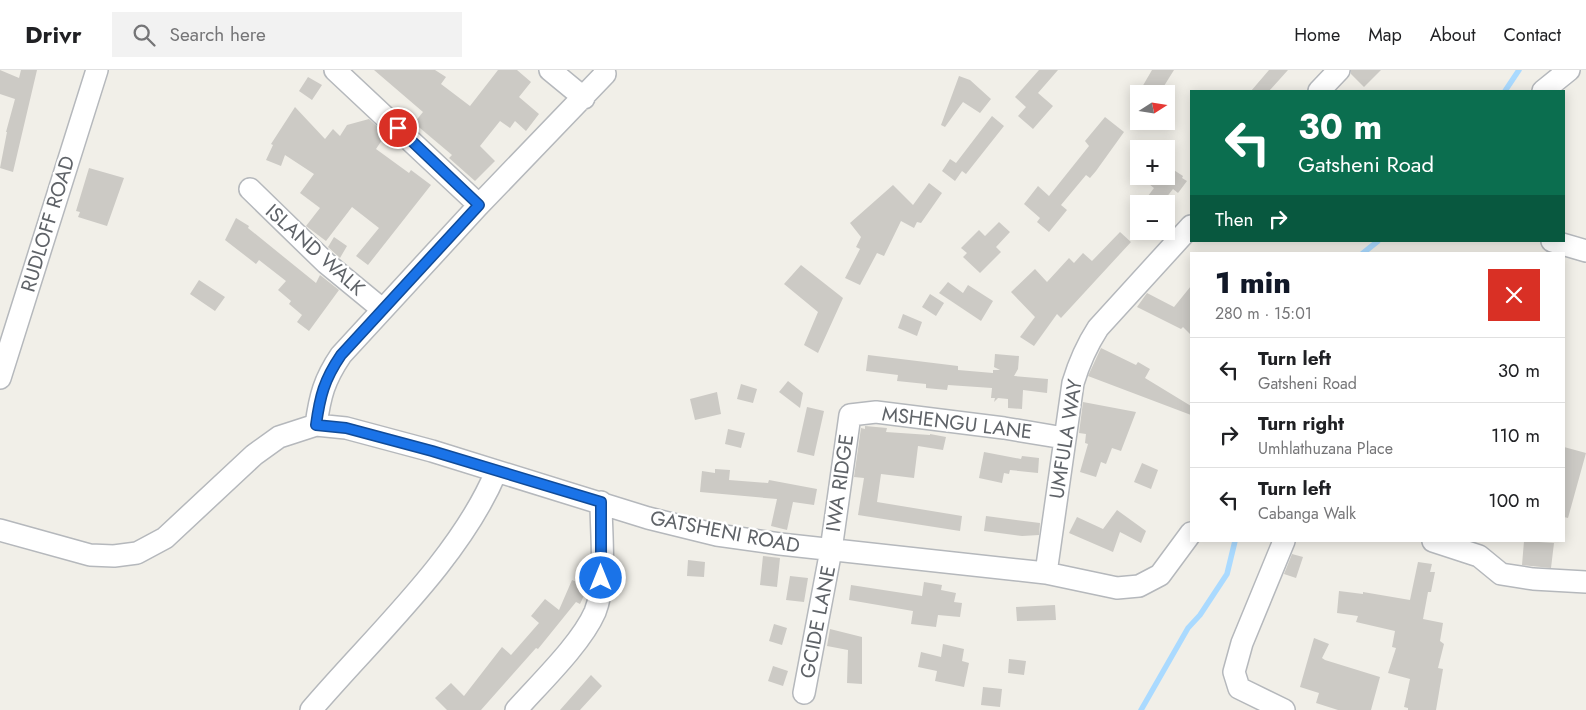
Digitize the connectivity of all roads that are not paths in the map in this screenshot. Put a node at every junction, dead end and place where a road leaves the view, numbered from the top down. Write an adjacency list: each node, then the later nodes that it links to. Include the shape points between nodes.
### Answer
1 (97, 70): 16 (street, RUDLOFF ROAD)
2 (335, 70): 11 (street)
3 (550, 70): 9 (street)
4 (1339, 70): 7 (street)
5 (1569, 70): 8 (street)
6 (606, 74): 9 (street)
7 (1320, 90)
8 (1544, 90)
9 (584, 98): 11 (street)
10 (250, 189): 15 (street, ISLAND WALK, via 319,257)
11 (479, 205): 15 (street)
12 (1190, 227): 19 (street, UMFULA WAY, via 1088,342 1073,383)
13 (1555, 242): 14 (street)
14 (1586, 251)
15 (382, 309): 18 (street, via 329,372 321,390)
16 (0, 378)
17 (850, 415): 19 (street, MSHENGU LANE, via 885,413); 26 (street, IWA RIDGE)
18 (316, 425): 20 (street, GATSHENI ROAD, via 370,434); 22 (street, GATSHENI ROAD, via 279,437 254,455 165,538 138,553 90,555)
19 (1064, 438): 27 (street, UMFULA WAY)
20 (496, 472): 21 (street, GATSHENI ROAD); 30 (street, via 479,508 419,589)
21 (601, 502): 26 (street, GATSHENI ROAD, via 648,518 717,535); 31 (street, via 601,578 595,612 575,642)
22 (0, 530)
23 (1190, 534): 27 (street, GATSHENI ROAD, via 1160,575 1139,586 1117,588)
24 (1284, 542): 32 (street, via 1242,643 1234,672 1239,688)
25 (1436, 542): 28 (street, via 1479,556 1490,567 1507,575)
26 (831, 550): 27 (street, GATSHENI ROAD); 29 (street, GCIDE LANE)
27 (1046, 573)
28 (1586, 582)
29 (804, 693)
30 (311, 710)
31 (516, 710)
32 (1284, 710)

